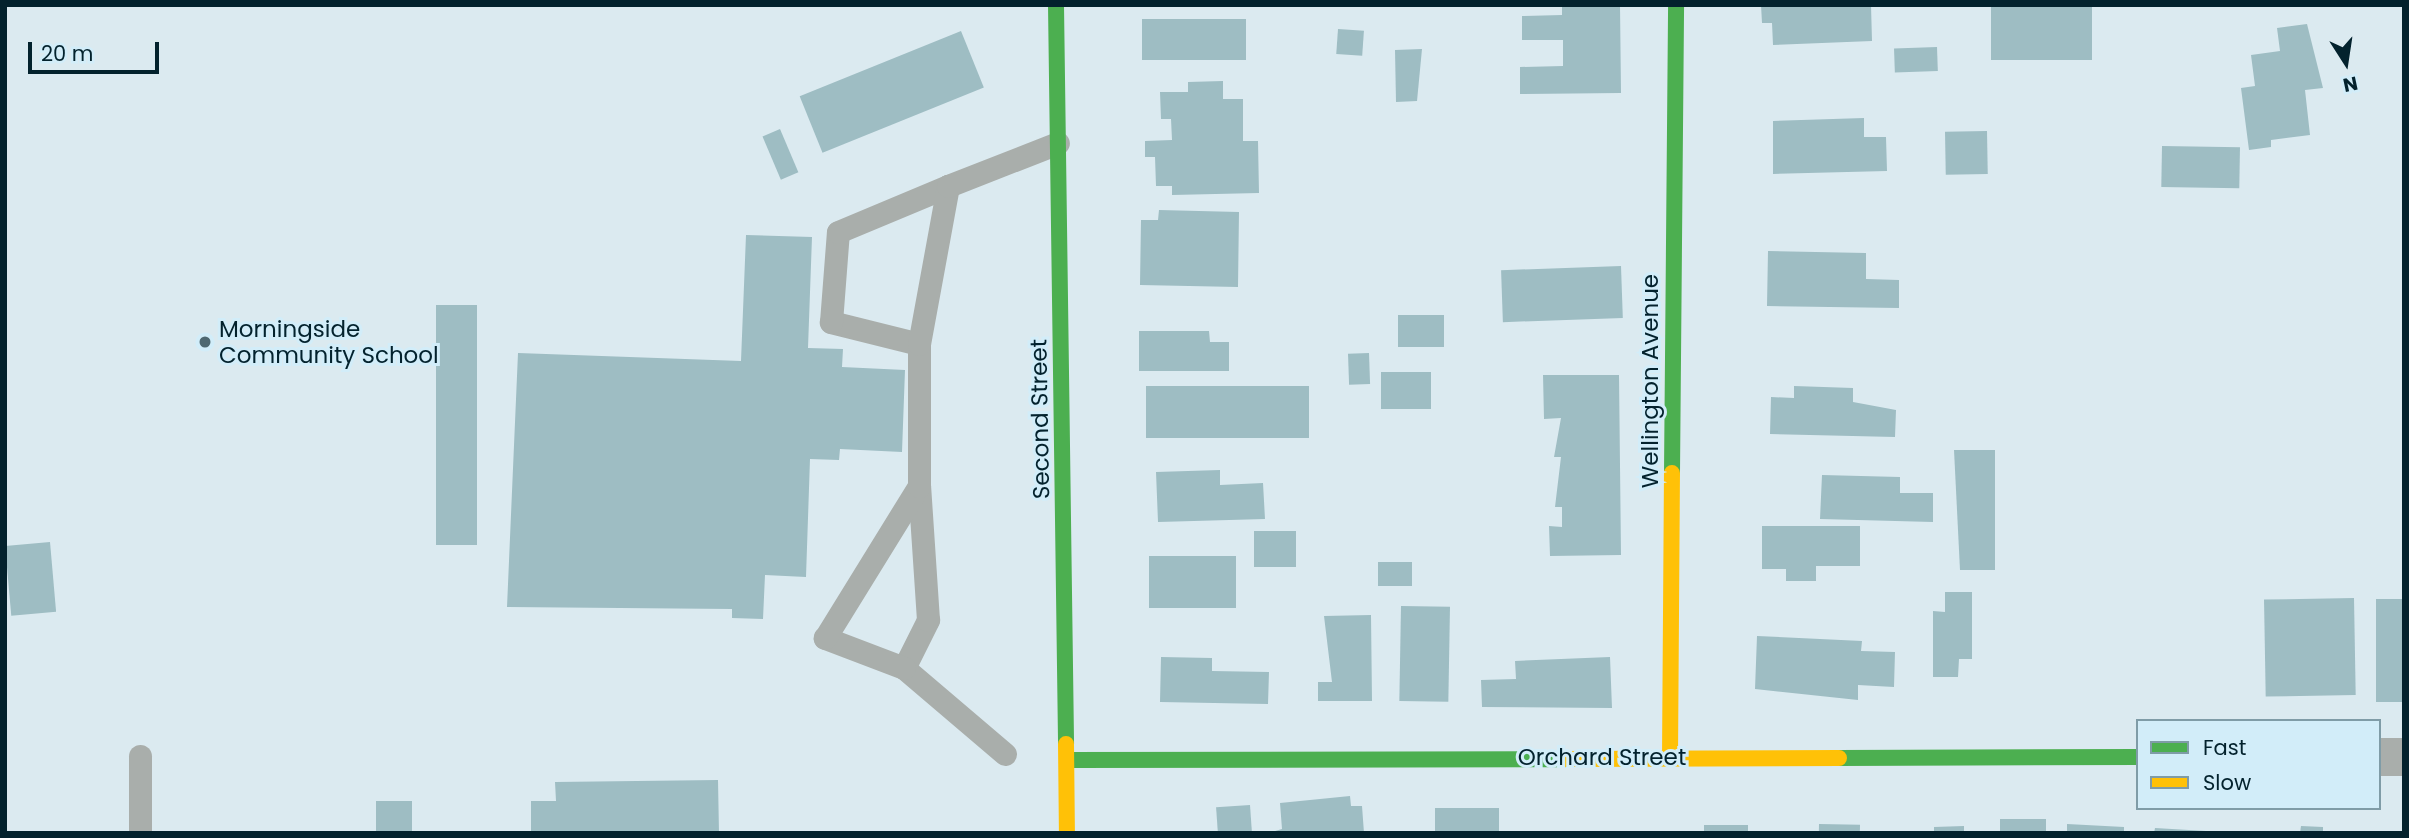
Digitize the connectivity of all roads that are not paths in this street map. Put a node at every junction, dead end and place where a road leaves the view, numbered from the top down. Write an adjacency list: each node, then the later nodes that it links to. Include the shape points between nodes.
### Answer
1 (1056, 5): 3 (street, Second Street)
2 (1676, 5): 10 (street, Wellington Avenue)
3 (1058, 143): 4 (lane); 14 (street, Second Street)
4 (948, 186): 5 (lane); 5 (lane, via 838,232 831,322)
5 (919, 344): 6 (lane)
6 (919, 486): 7 (lane, via 928,620); 7 (lane, via 825,638)
7 (904, 668): 8 (lane)
8 (1005, 754)
9 (140, 756): 15 (lane)
10 (1670, 757): 11 (street, Orchard Street); 14 (street, Orchard Street)
11 (2136, 757)
12 (2381, 757): 13 (street)
13 (2404, 757)
14 (1067, 760): 16 (street, Second Street)
15 (140, 833)
16 (1068, 833)

